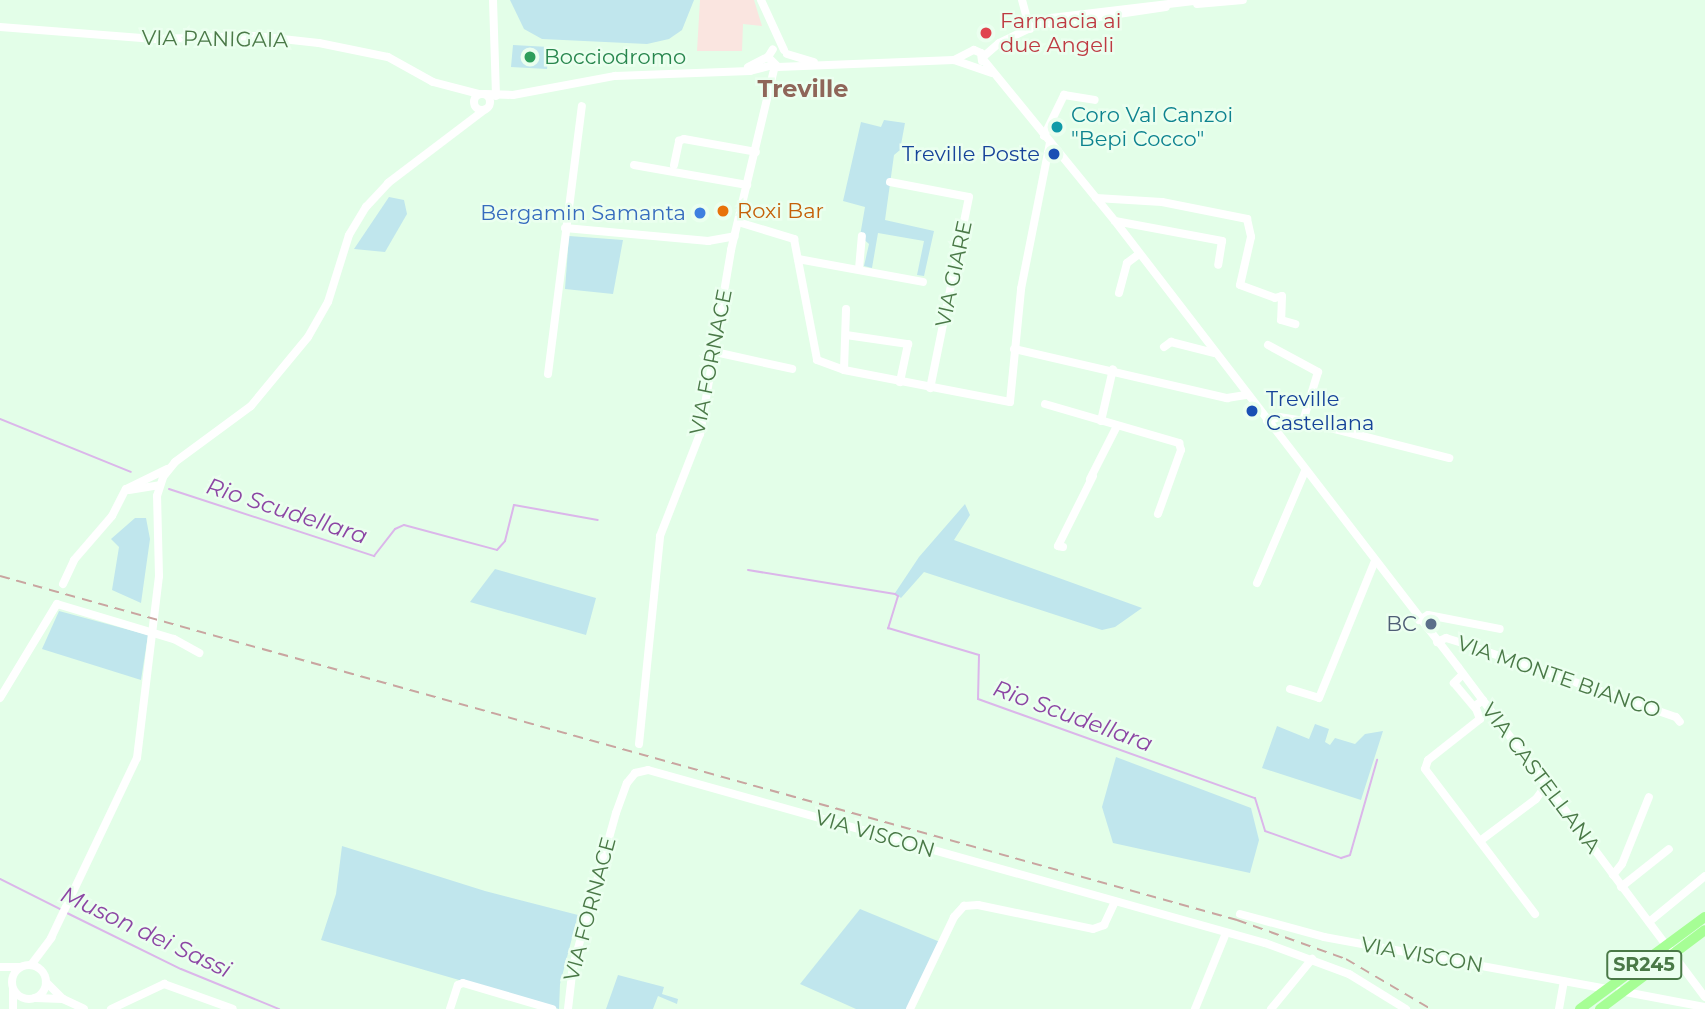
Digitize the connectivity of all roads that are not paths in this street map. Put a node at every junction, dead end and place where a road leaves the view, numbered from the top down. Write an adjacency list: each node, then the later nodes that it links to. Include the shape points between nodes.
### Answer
1 (494, 0): 20 (street)
2 (761, 0): 10 (street)
3 (1022, 0): 12 (street)
4 (1202, 0): 8 (street)
5 (1209, 0): 7 (street)
6 (1242, 0): 7 (street)
7 (1218, 1): 8 (street)
8 (1145, 3): 9 (street); 9 (street); 12 (street, via 1051,18)
9 (1115, 14): 12 (street)
10 (771, 25): 13 (street); 15 (street)
11 (0, 27): 17 (street, VIA PANIGAIA, via 155,39 255,36 319,43 388,57 433,82)
12 (1033, 28): 14 (street)
13 (786, 52): 15 (street); 15 (street); 16 (street)
14 (976, 58): 16 (street); 26 (street, VIA CASTELLANA)
15 (774, 61): 16 (street); 19 (street, via 736,70 615,76); 28 (street, VIA FORNACE)
16 (817, 63)
17 (463, 92): 18 (street, VIA PANIGAIA); 22 (street)
18 (482, 94): 20 (street, VIA PANIGAIA); 22 (street); 24 (street)
19 (513, 95): 20 (street, VIA PANIGAIA); 24 (street)
20 (496, 96)
21 (1095, 100): 26 (street, via 1064,94)
22 (474, 104): 24 (street); 25 (street)
23 (582, 106): 36 (street)
24 (486, 109): 25 (street)
25 (466, 123): 70 (street, via 388,183 359,215 317,324 264,392)
26 (1044, 135): 27 (street, VIA CASTELLANA)
27 (1050, 143): 33 (street, VIA CASTELLANA); 52 (street)
28 (756, 152): 29 (street, via 684,139 679,141); 32 (street, VIA FORNACE)
29 (674, 164)
30 (634, 165): 32 (street)
31 (890, 182): 61 (street, VIA GIARE, via 969,197)
32 (747, 185): 35 (street, VIA FORNACE)
33 (1096, 198): 34 (street, VIA CASTELLANA); 48 (street, via 1162,201 1247,219 1251,237 1240,285 1275,298 1282,296 1281,320)
34 (1115, 221): 41 (street, VIA CASTELLANA); 43 (street, via 1222,241)
35 (738, 222): 37 (street, VIA FORNACE); 42 (street, via 794,239)
36 (565, 228): 39 (street); 58 (street)
37 (735, 236): 39 (street); 40 (street, VIA FORNACE)
38 (862, 236): 44 (street)
39 (708, 241): 40 (street)
40 (732, 250): 53 (street, VIA FORNACE)
41 (1139, 254): 46 (street, via 1127,262); 54 (street, VIA CASTELLANA)
42 (798, 258): 44 (street); 57 (street, via 815,358)
43 (1217, 265)
44 (859, 269): 45 (street)
45 (923, 282)
46 (1119, 293)
47 (846, 309): 49 (street)
48 (1295, 324)
49 (846, 335): 57 (street); 60 (street, via 908,344)
50 (1268, 345): 67 (street, via 1318,372)
51 (1164, 346): 54 (street, via 1171,342)
52 (1014, 349): 56 (street); 61 (street, via 1007,403)
53 (715, 352): 55 (street); 92 (street, VIA FORNACE, via 700,434 660,536)
54 (1214, 353): 59 (street, VIA CASTELLANA)
55 (792, 369)
56 (1113, 369): 63 (street); 65 (street)
57 (844, 370): 60 (street)
58 (548, 374)
59 (1236, 381): 62 (street, VIA CASTELLANA); 63 (street, via 1232,390)
60 (900, 382): 61 (street)
61 (930, 388)
62 (1246, 394): 63 (street, via 1231,399); 66 (street, VIA CASTELLANA)
63 (1219, 395)
64 (1045, 404): 65 (street)
65 (1101, 421): 68 (street)
66 (1267, 421): 67 (street, via 1279,416); 71 (street, VIA CASTELLANA)
67 (1303, 421): 69 (street)
68 (1118, 426): 77 (street, via 1181,447); 78 (street, via 1058,546)
69 (1449, 458)
70 (170, 468): 72 (street); 73 (street)
71 (1305, 471): 79 (street, VIA CASTELLANA); 80 (street)
72 (148, 478): 73 (street); 75 (street, via 136,481)
73 (160, 485): 74 (street); 76 (street)
74 (148, 489): 75 (street, via 132,488); 76 (street)
75 (121, 496): 81 (street, via 112,516 74,560)
76 (157, 502): 108 (street, via 161,538 157,598 137,758)
77 (1158, 514)
78 (1063, 547)
79 (1375, 561): 82 (street, VIA CASTELLANA); 87 (street, via 1319,698)
80 (1257, 583)
81 (64, 584)
82 (1419, 620): 83 (street, via 1428,615); 84 (street, VIA CASTELLANA)
83 (1500, 629)
84 (1437, 642): 86 (street, VIA CASTELLANA); 91 (street, VIA MONTE BIANCO, via 1446,638 1462,643)
85 (199, 653): 88 (street, via 174,639 57,604)
86 (1463, 674): 89 (street, VIA CASTELLANA); 90 (street, via 1454,683)
87 (1290, 689)
88 (0, 698)
89 (1483, 700): 90 (street); 94 (street, VIA CASTELLANA)
90 (1475, 708): 96 (street, via 1480,719 1428,760 1426,772)
91 (1680, 722)
92 (639, 744)
93 (635, 773): 101 (street, VIA VISCON, via 648,770); 128 (street, VIA FORNACE, via 620,803 583,927)
94 (1547, 784): 96 (street, via 1535,799); 98 (street, VIA CASTELLANA)
95 (1649, 797): 98 (street, via 1622,864)
96 (1480, 841): 103 (street)
97 (1669, 849): 100 (street)
98 (1613, 875): 100 (street, VIA CASTELLANA)
99 (1705, 876): 105 (street)
100 (1621, 887): 105 (street, VIA CASTELLANA)
101 (1115, 901): 107 (street, VIA VISCON); 129 (street, via 1104,925 1093,929 964,906 954,917)
102 (1240, 914): 114 (street, VIA VISCON, via 1324,937)
103 (1535, 914)
104 (1705, 917): 134 (highway, SR245)
105 (1649, 922): 117 (street, VIA CASTELLANA)
106 (1705, 930): 135 (highway, SR245)
107 (1226, 933): 109 (street, VIA VISCON); 130 (street)
108 (51, 938): 110 (street); 113 (street)
109 (1312, 959): 131 (street); 132 (street, VIA VISCON, via 1349,974)
110 (31, 965): 111 (street); 113 (street)
111 (20, 967): 112 (street); 116 (street)
112 (0, 968): 116 (street)
113 (43, 972): 115 (street)
114 (1563, 981): 120 (street, VIA VISCON); 133 (street)
115 (46, 982): 118 (street); 119 (street)
116 (12, 987): 118 (street, via 21,998); 121 (street)
117 (1705, 997)
118 (34, 999): 119 (street); 122 (street)
119 (64, 999): 123 (street)
120 (1705, 1007)
121 (13, 1009)
122 (21, 1009)
123 (84, 1009)
124 (111, 1009): 125 (street, via 164,984)
125 (233, 1009)
126 (450, 1009): 127 (street, via 458,985 463,983)
127 (552, 1009)
128 (568, 1009)
129 (910, 1009)
130 (1195, 1009)
131 (1271, 1009)
132 (1406, 1009)
133 (1559, 1009)
134 (1580, 1009)
135 (1600, 1009)

